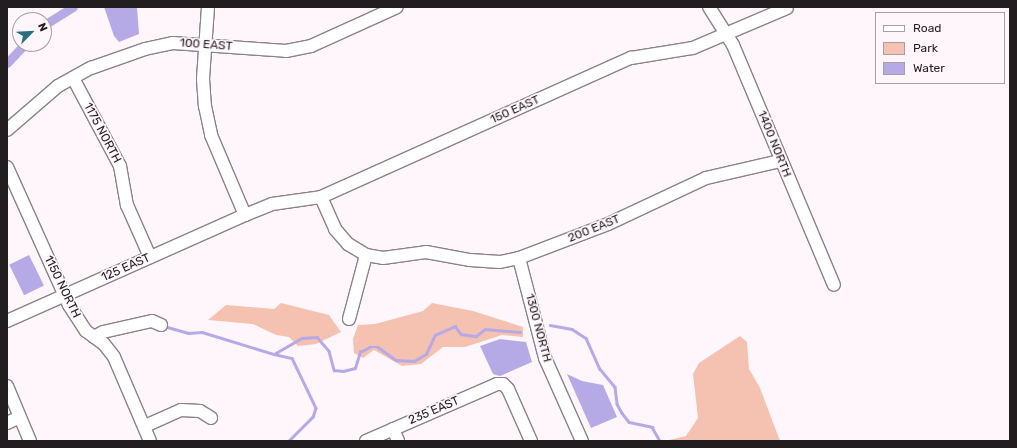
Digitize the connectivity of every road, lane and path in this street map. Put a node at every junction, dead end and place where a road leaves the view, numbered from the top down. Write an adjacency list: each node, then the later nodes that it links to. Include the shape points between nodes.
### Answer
1 (208, 7): 7 (street)
2 (397, 7): 5 (street, 100 EAST)
3 (709, 7): 6 (street, 1400 NORTH)
4 (787, 8): 6 (street, 150 EAST)
5 (382, 10): 7 (street, 100 EAST, via 311,46 286,51)
6 (728, 35): 10 (street, 1400 NORTH); 12 (street, 150 EAST, via 693,48 631,58)
7 (205, 43): 8 (street, 100 EAST, via 173,43 145,49 91,68); 13 (street, via 203,79 211,135)
8 (73, 78): 9 (street, 100 EAST, via 58,86); 15 (street, 1175 NORTH, via 120,166 127,204)
9 (7, 130)
10 (780, 161): 16 (street, 200 EAST, via 706,178 608,224); 17 (street, 1400 NORTH)
11 (7, 167): 18 (street, 1150 NORTH)
12 (321, 197): 13 (street, 150 EAST, via 272,204); 14 (street, via 335,229 348,244)
13 (245, 215): 15 (street, 125 EAST)
14 (366, 255): 16 (street, 200 EAST, via 383,258 426,252 470,260 500,262); 19 (street)
15 (150, 257): 18 (street, 125 EAST)
16 (520, 258): 34 (street, 1300 NORTH, via 545,358)
17 (834, 285)
18 (64, 295): 20 (street, 125 EAST); 22 (street, 1150 NORTH, via 76,318)
19 (349, 319)
20 (7, 321)
21 (161, 325): 22 (street, via 152,321 103,332)
22 (94, 337): 27 (street, 1150 NORTH, via 114,358)
23 (7, 386): 24 (street)
24 (20, 417): 26 (street); 29 (street)
25 (211, 418): 27 (street, via 200,411 181,410)
26 (7, 423)
27 (145, 426): 30 (street, 1150 NORTH)
28 (393, 429): 31 (street, 235 EAST); 32 (street); 33 (street, 235 EAST, via 497,384 503,384)
29 (30, 441)
30 (150, 441)
31 (366, 441)
32 (398, 441)
33 (531, 441)
34 (582, 441)

